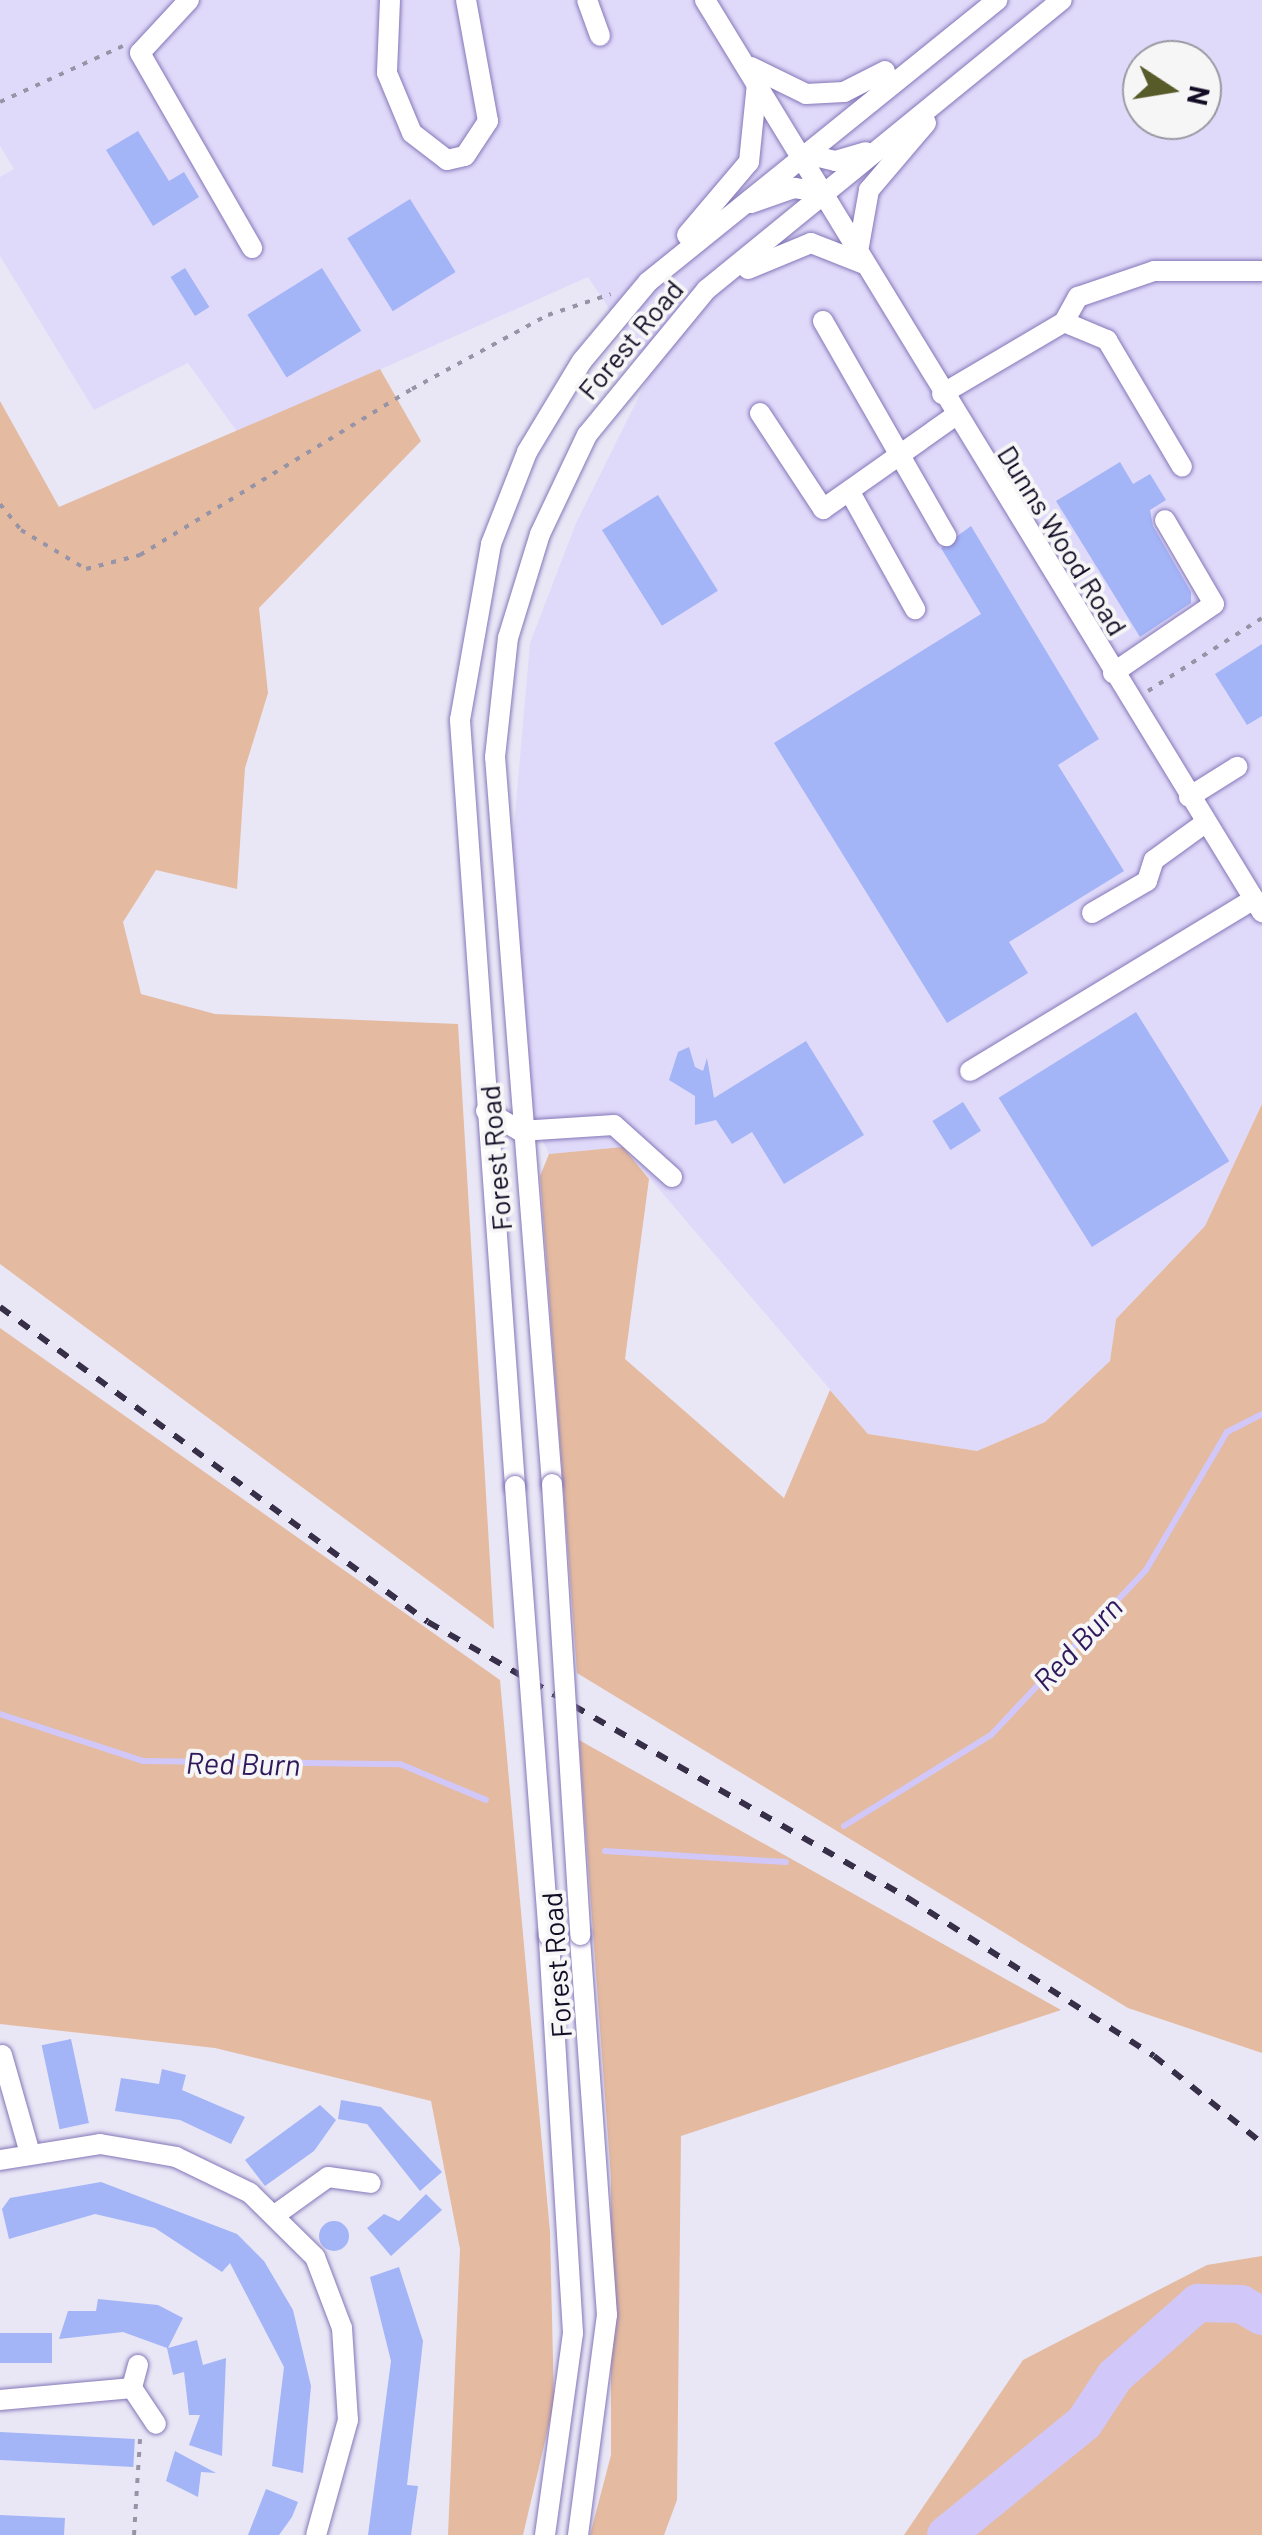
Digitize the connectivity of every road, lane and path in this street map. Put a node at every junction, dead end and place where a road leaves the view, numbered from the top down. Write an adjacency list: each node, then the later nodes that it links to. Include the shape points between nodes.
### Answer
1 (190, 0): 19 (street, via 140,53)
2 (390, 0): 3 (street, via 388,73 412,132 448,160 465,156 488,121)
3 (466, 0)
4 (587, 0): 9 (street)
5 (705, 0): 11 (street, Dunns Wood Road)
6 (998, 0): 10 (street, Forest Road)
7 (1062, 0): 12 (street, Forest Road)
8 (140, 36): 14 (path)
9 (600, 36)
10 (942, 41): 11 (street, via 844,92 806,94); 16 (street, Forest Road)
11 (745, 64): 13 (street, Dunns Wood Road)
12 (964, 80): 15 (street, Forest Road); 20 (street, via 868,190)
13 (757, 83): 16 (street, Dunns Wood Road); 22 (street, via 748,162)
14 (0, 102)
15 (877, 150): 16 (street, via 836,161); 17 (street, Forest Road)
16 (801, 153): 17 (street, Dunns Wood Road); 18 (street, Forest Road)
17 (824, 192): 18 (street, via 794,188); 20 (street, Dunns Wood Road); 23 (street, Forest Road)
18 (730, 212): 22 (street, Forest Road)
19 (252, 248)
20 (863, 259): 23 (street, via 830,244 784,247); 26 (street, Dunns Wood Road)
21 (1262, 271): 25 (street, via 1154,271 1078,297)
22 (648, 282): 32 (path, via 548,314 140,555 86,569 21,530); 45 (street, Forest Road, via 582,361 527,452 472,620 462,772)
23 (690, 308): 46 (street, Forest Road, via 588,435 540,534 508,638 497,853)
24 (823, 321): 29 (street)
25 (1064, 322): 26 (street); 30 (street, via 1107,340)
26 (942, 394): 28 (street, Dunns Wood Road)
27 (760, 413): 31 (street, via 823,509)
28 (955, 416): 29 (street); 37 (street, Dunns Wood Road)
29 (904, 456): 31 (street); 34 (street)
30 (1182, 467)
31 (851, 494): 35 (street)
32 (0, 504)
33 (1165, 520): 37 (street, via 1214,604)
34 (946, 536)
35 (915, 609)
36 (1262, 618): 38 (path)
37 (1113, 673): 38 (street, Dunns Wood Road)
38 (1132, 701): 40 (street, Dunns Wood Road)
39 (1237, 767): 40 (street)
40 (1189, 797): 41 (street, Dunns Wood Road)
41 (1205, 823): 42 (street, Dunns Wood Road); 43 (street, via 1154,860 1146,881)
42 (1258, 906): 44 (street)
43 (1092, 913)
44 (970, 1071)
45 (486, 1111): 46 (street); 59 (street, Forest Road, bridge, via 573,2334)
46 (520, 1131): 47 (street, via 614,1125); 60 (street, Forest Road, bridge, via 552,1484 607,2315)
47 (672, 1177)
48 (2, 2055): 49 (street)
49 (29, 2150): 50 (street); 52 (street, via 100,2144 176,2157)
50 (0, 2160)
51 (370, 2183): 52 (street, via 328,2177)
52 (275, 2215): 58 (street, via 315,2258 342,2328 348,2420)
53 (138, 2365): 54 (street)
54 (137, 2396): 55 (street); 56 (street); 57 (path)
55 (0, 2400)
56 (156, 2424)
57 (134, 2535)
58 (316, 2535)
59 (545, 2535)
60 (578, 2535)

